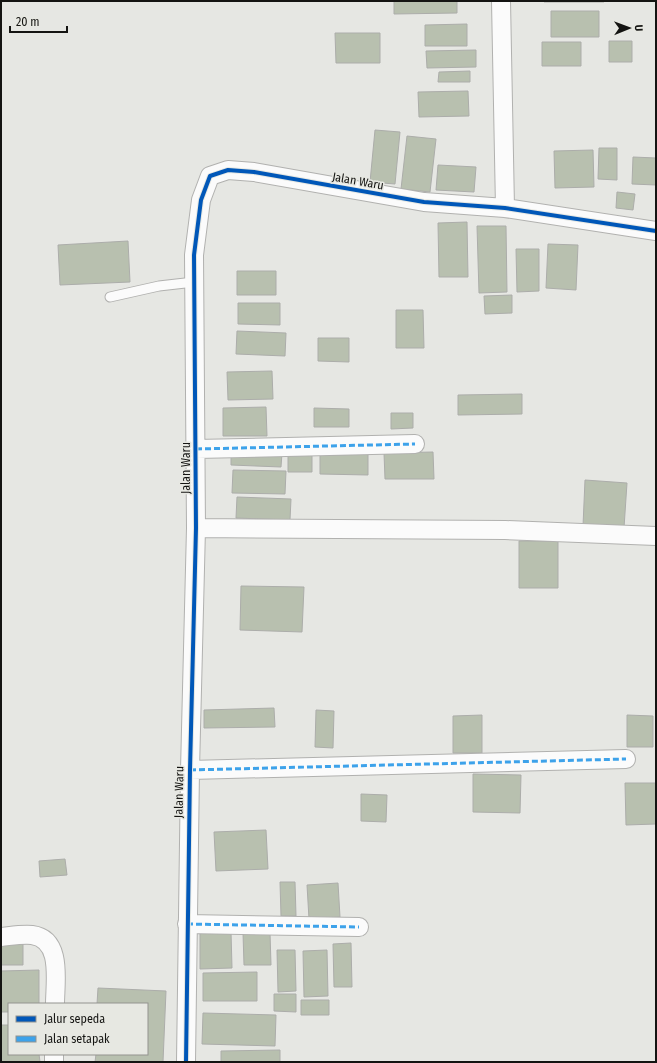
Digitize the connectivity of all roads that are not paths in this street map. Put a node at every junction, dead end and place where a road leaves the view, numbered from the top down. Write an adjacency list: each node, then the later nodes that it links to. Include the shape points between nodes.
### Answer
1 (501, 1): 2 (street)
2 (505, 208): 3 (street); 4 (street, Jalan Waru, via 424,202 254,172 228,170 210,176 201,200 194,255)
3 (656, 231)
4 (194, 282): 5 (lane, via 159,286); 7 (street, Jalan Waru)
5 (110, 297)
6 (415, 444): 7 (street)
7 (196, 449): 8 (street, Jalan Waru)
8 (196, 528): 9 (street, via 505,530); 11 (street, Jalan Waru)
9 (656, 536)
10 (626, 759): 11 (street)
11 (190, 770): 12 (street, Jalan Waru)
12 (187, 924): 13 (street); 16 (street, Jalan Waru)
13 (359, 927)
14 (1, 937): 15 (street, via 32,935 44,939 51,946 55,958)
15 (55, 1003)
16 (186, 1062)

